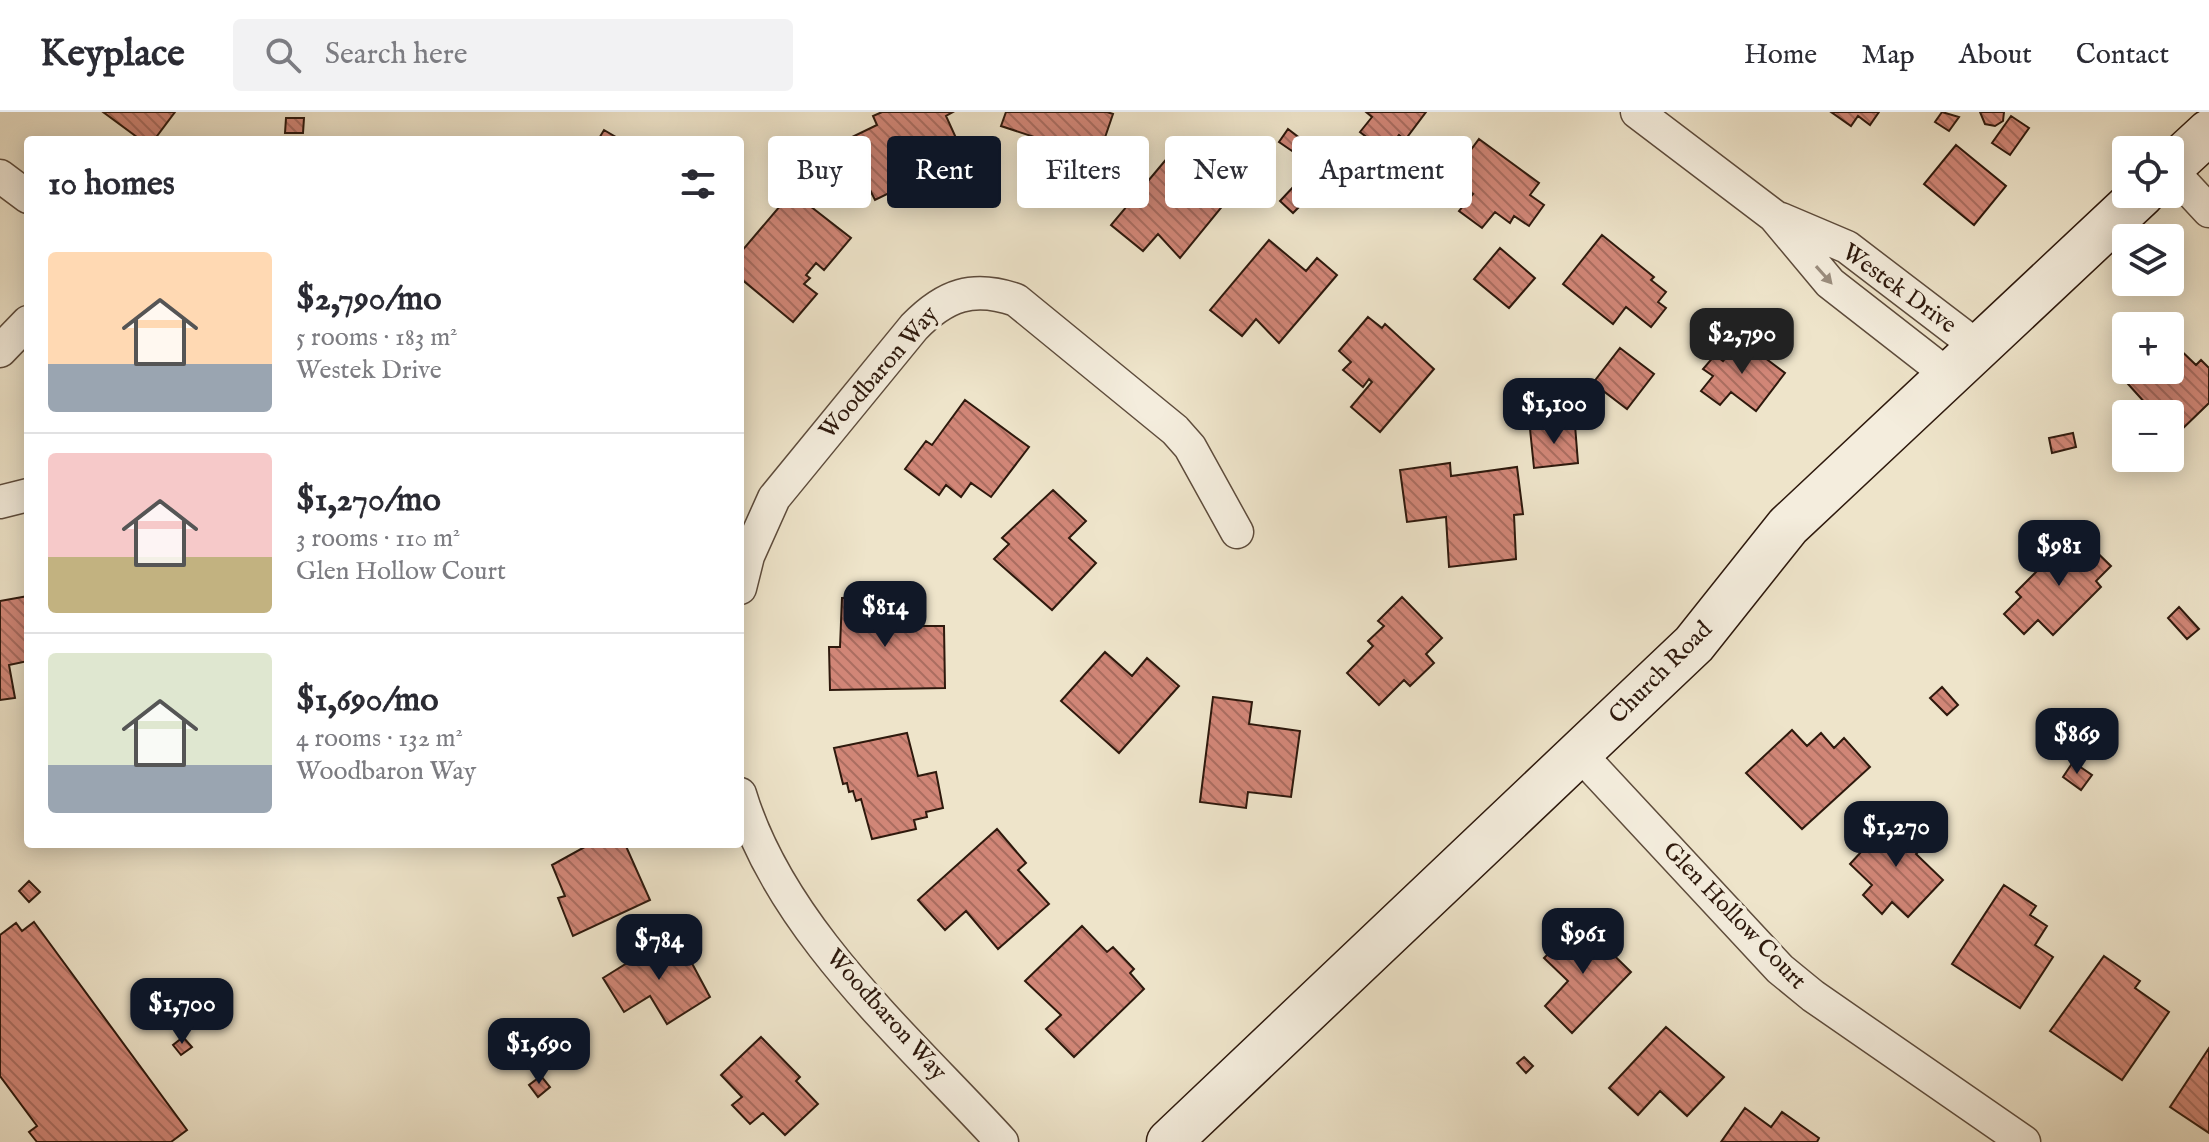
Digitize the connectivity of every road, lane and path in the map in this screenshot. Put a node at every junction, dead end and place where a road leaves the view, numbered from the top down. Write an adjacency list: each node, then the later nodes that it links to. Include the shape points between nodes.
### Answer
1 (1637, 112): 11 (street, Westek Drive, via 1774,216 1847,247)
2 (2209, 132): 3 (main road)
3 (2184, 156)
4 (0, 176): 6 (street)
5 (2184, 184): 8 (street)
6 (24, 194)
7 (2127, 208): 11 (main road, Church Road)
8 (2209, 211)
9 (24, 326): 10 (street)
10 (0, 351)
11 (1963, 361): 16 (main road, Church Road, via 1788,526 1694,644)
12 (24, 496): 13 (street)
13 (0, 502)
14 (1237, 532): 15 (street, Woodbaron Way, via 1175,430 1016,300 968,291 942,302 914,327 785,481)
15 (744, 572)
16 (1579, 753): 19 (main road, Church Road); 20 (street, Glen Hollow Court, via 1780,969)
17 (744, 804): 18 (street, Woodbaron Way, via 763,854 826,951)
18 (1002, 1142)
19 (1169, 1142)
20 (2024, 1142)

